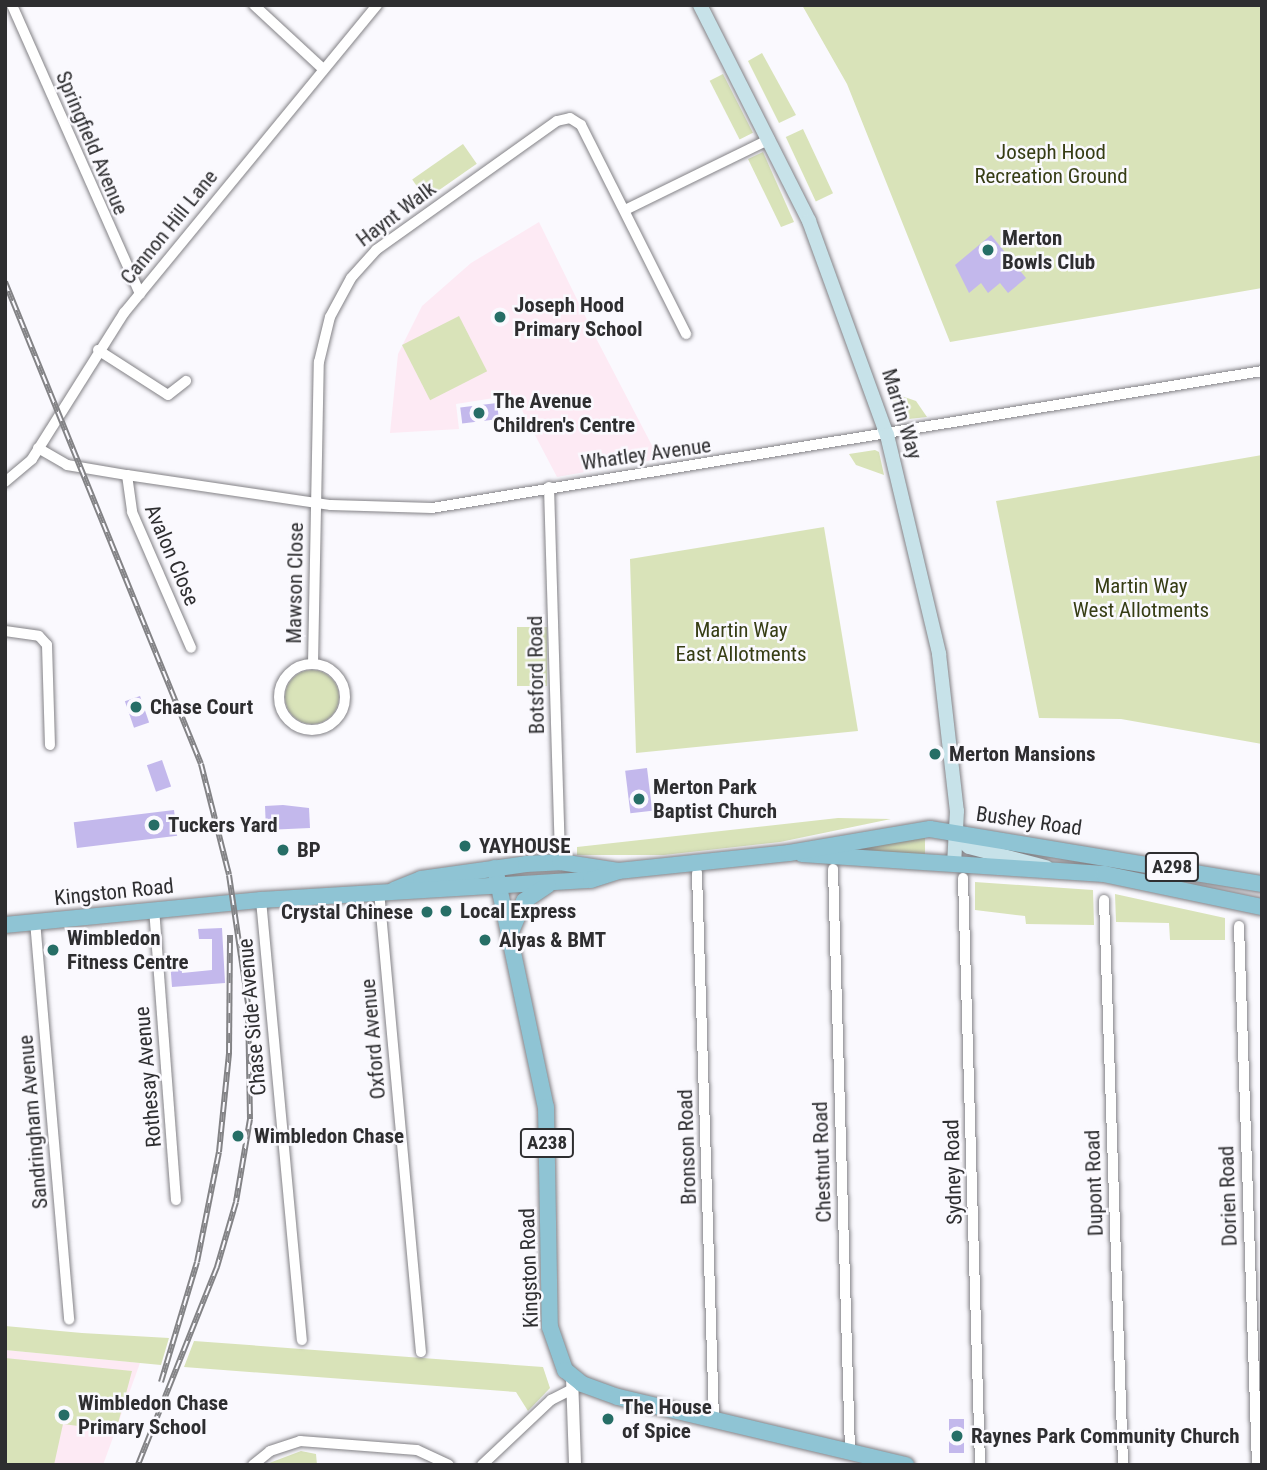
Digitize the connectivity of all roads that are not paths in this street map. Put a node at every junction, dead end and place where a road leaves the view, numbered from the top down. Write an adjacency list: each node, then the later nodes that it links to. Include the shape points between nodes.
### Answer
1 (12, 5): 8 (street, Springfield Avenue)
2 (254, 5): 5 (street)
3 (377, 5): 5 (street, Cannon Hill Lane)
4 (700, 5): 6 (main road, Martin Way)
5 (323, 69): 8 (street, Cannon Hill Lane)
6 (770, 139): 7 (street); 13 (main road, Martin Way, via 843,305)
7 (625, 209): 9 (street, Haynt Walk); 18 (street, Haynt Walk, via 581,125 563,118 368,257 330,317 321,346)
8 (140, 294): 10 (street, Cannon Hill Lane)
9 (686, 334)
10 (99, 349): 12 (street, via 168,395); 14 (street, Cannon Hill Lane)
11 (1262, 371): 13 (street, Whatley Avenue)
12 (186, 381)
13 (887, 435): 17 (street, Whatley Avenue); 23 (main road, Martin Way, via 939,654)
14 (38, 449): 15 (street, Whatley Avenue, via 67,465); 16 (street, Cannon Hill Lane)
15 (127, 475): 18 (street, Whatley Avenue); 20 (street, Avalon Close, via 132,512)
16 (5, 482)
17 (549, 488): 18 (street, Whatley Avenue, via 432,508); 25 (street, Botsford Road)
18 (316, 502): 21 (street, Mawson Close)
19 (5, 631): 22 (street, via 39,636 47,645)
20 (191, 648)
21 (313, 664): 21 (street, Mawson Close, via 334,672 345,703 333,723 312,730 292,723 279,696 293,670)
22 (50, 746)
23 (958, 835): 24 (main road, Bushey Road / A298, via 898,831); 28 (main road, Bushey Road, via 969,846); 30 (main road, Martin Way); 33 (main road, Bushey Road / A298)
24 (789, 853): 29 (main road, Bushey Road / A298); 30 (main road, Bushey Road / A298)
25 (560, 862): 26 (main road, Bushey Road / A298); 29 (main road, Bushey Road / A298)
26 (495, 868): 34 (main road, Kingston Road / A238); 35 (main road, Kingston Road, via 421,879)
27 (832, 869): 50 (street, Chestnut Road)
28 (1052, 869): 30 (main road, Bushey Road / A298); 38 (main road, Bushey Road / A298, via 1139,880)
29 (618, 870): 32 (main road, Bushey Road / A298)
30 (958, 871): 56 (street, Sydney Road)
31 (697, 873): 49 (street, Bronson Road)
32 (552, 883): 34 (main road, Bushey Road / A298); 43 (main road, via 524,901)
33 (1262, 884)
34 (499, 886): 35 (main road, Kingston Road, via 424,894); 43 (main road, Kingston Road / A238)
35 (386, 890): 36 (main road, Kingston Road); 47 (street, Oxford Avenue)
36 (261, 900): 39 (main road, Kingston Road); 46 (street, Chase Side Avenue)
37 (1104, 900): 57 (street, Dupont Road)
38 (1262, 907)
39 (154, 908): 40 (main road, Kingston Road); 44 (street, Rothesay Avenue)
40 (35, 921): 41 (main road, Kingston Road); 45 (street, Sandringham Avenue)
41 (5, 925)
42 (1239, 926): 58 (street, Dorien Road)
43 (509, 936): 48 (main road, Kingston Road / A238, via 546,1107 550,1327 556,1353)
44 (176, 1200)
45 (69, 1320)
46 (302, 1340)
47 (421, 1352)
48 (571, 1383): 49 (main road); 53 (street); 54 (street)
49 (714, 1420): 50 (main road)
50 (850, 1453): 55 (main road)
51 (253, 1465): 52 (street, via 270,1451 300,1441 417,1450)
52 (449, 1465)
53 (482, 1465)
54 (575, 1465)
55 (905, 1465)
56 (980, 1465)
57 (1122, 1465)
58 (1257, 1465)

